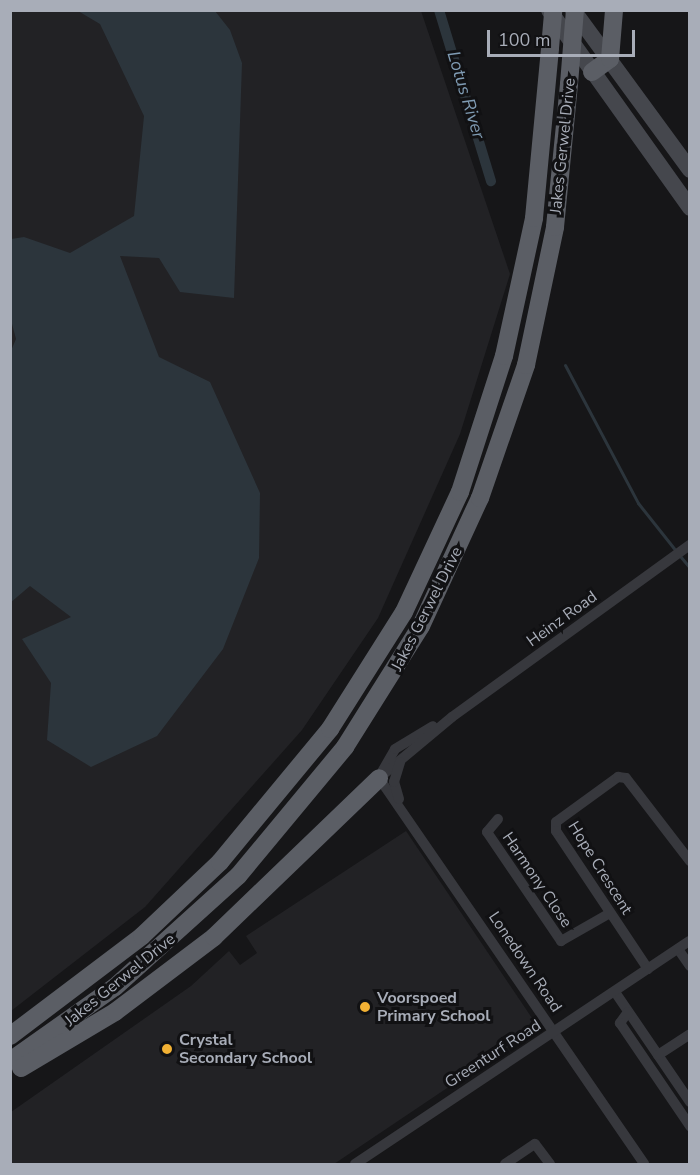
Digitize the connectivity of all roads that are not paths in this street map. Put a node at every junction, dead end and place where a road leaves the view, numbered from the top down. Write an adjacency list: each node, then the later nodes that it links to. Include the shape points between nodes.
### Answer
1 (551, 10): 5 (main road); 24 (highway, Jakes Gerwel Drive, bridge, via 534,218 509,336 460,492 404,612 330,729 220,862 142,936)
2 (574, 10): 4 (main road); 26 (highway, Jakes Gerwel Drive, bridge, via 555,227 526,365 480,498 421,626 345,747 238,876 116,987)
3 (614, 10): 4 (highway)
4 (610, 59): 5 (highway); 6 (main road)
5 (592, 72): 7 (main road)
6 (690, 170)
7 (690, 208)
8 (690, 545): 9 (street, Heinz Road)
9 (452, 717): 10 (street, Heinz Road); 11 (street, Heinz Road, via 394,748)
10 (403, 757): 11 (street, Heinz Road); 12 (street, via 394,782)
11 (379, 778): 12 (street, Lonedown Road); 27 (highway, via 184,962 115,1012)
12 (401, 805): 22 (street, Lonedown Road)
13 (498, 819): 15 (street, Harmony Close, via 487,832 561,941)
14 (690, 861): 15 (street, Hope Crescent, via 635,783 618,777 555,825)
15 (610, 913): 19 (street, Hope Crescent)
16 (690, 941): 17 (street, Greenturf Road)
17 (678, 949): 18 (street); 19 (street, Greenturf Road)
18 (690, 966)
19 (648, 969): 20 (street, Greenturf Road)
20 (615, 992): 21 (street); 22 (street, Greenturf Road)
21 (628, 1012): 25 (street); 29 (street, via 620,1023)
22 (554, 1032): 30 (street, Greenturf Road); 33 (street, Lonedown Road)
23 (690, 1034): 25 (street)
24 (10, 1035)
25 (658, 1055): 28 (street)
26 (10, 1061)
27 (10, 1073)
28 (690, 1102)
29 (690, 1126)
30 (355, 1164)
31 (505, 1164): 32 (street, via 535,1144)
32 (550, 1164)
33 (644, 1164)

